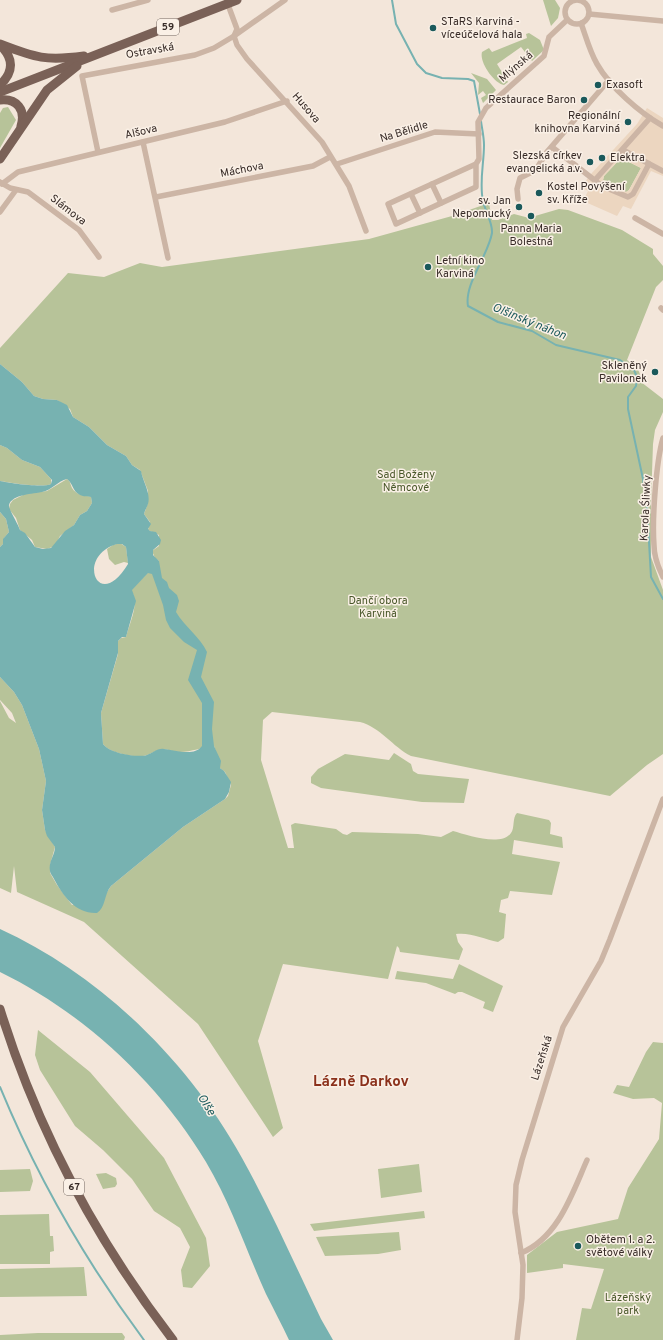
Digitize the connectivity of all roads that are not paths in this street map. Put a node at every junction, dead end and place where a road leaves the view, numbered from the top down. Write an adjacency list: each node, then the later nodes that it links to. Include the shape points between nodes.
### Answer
1 (148, 0): 6 (street)
2 (237, 0): 4 (main road, Ostravská / 59)
3 (285, 0): 11 (street, Ostravská)
4 (227, 2): 11 (street, Husova, via 237,29); 13 (main road, Ostravská / 59)
5 (568, 2): 7 (street, via 583,2 588,7); 8 (street, via 565,11)
6 (112, 10)
7 (589, 14): 9 (street); 10 (street)
8 (567, 20): 10 (street, via 575,24); 23 (street, Mlýnská, via 549,37 544,56 486,108 478,122)
9 (663, 21)
10 (581, 23): 15 (street, via 597,65)
11 (234, 36): 19 (street, Husova, via 247,59); 27 (street, Ostravská, via 214,48 195,55 82,76)
12 (0, 45): 13 (main road, via 42,58 59,59); 16 (main road, via 10,58 11,67 9,75)
13 (100, 54): 14 (main road, Ostravská / 59)
14 (88, 58): 17 (main road, Ostravská / 59); 22 (main road, via 51,85)
15 (609, 80): 20 (street); 25 (street)
16 (0, 85)
17 (0, 92)
18 (0, 100): 22 (main road, via 10,99 19,106 23,114)
19 (287, 101): 24 (street, Alšova, via 225,122); 28 (street, Husova, via 322,142)
20 (650, 118): 21 (street); 26 (street)
21 (663, 126)
22 (20, 128): 29 (main road)
23 (479, 134): 30 (street, Na Bělidle, via 435,132); 31 (street, via 479,159)
24 (143, 142): 27 (street, Alšova); 39 (street)
25 (552, 147): 34 (street); 40 (street, via 536,170 520,178)
26 (623, 150): 32 (street); 34 (street)
27 (98, 152): 35 (street, Alšova, via 18,172)
28 (330, 157): 30 (street, Husova); 39 (street, Máchova, via 313,166)
29 (0, 159)
30 (337, 164): 45 (street, Husova, via 349,186)
31 (476, 164): 36 (street); 41 (street, via 476,187)
32 (649, 164): 33 (street); 34 (street, via 633,194 628,197 602,186)
33 (663, 171)
34 (595, 180)
35 (1, 183): 37 (street, Slámova)
36 (432, 184): 38 (street); 41 (street)
37 (16, 190): 42 (street); 47 (street, Slámova, via 28,192 79,230)
38 (411, 194): 43 (street); 43 (street, via 388,204 396,224)
39 (156, 197): 48 (street)
40 (518, 199)
41 (441, 203): 43 (street)
42 (0, 212)
43 (420, 213)
44 (635, 218): 46 (street)
45 (366, 231)
46 (663, 234)
47 (99, 257)
48 (168, 258)
49 (663, 438): 50 (street, Karola Śliwky, via 658,466 654,545)
50 (663, 577)
51 (663, 799): 54 (street, Lázeňská, via 601,961 563,1027 544,1084 516,1186 515,1212)
52 (0, 1009): 55 (main road, 67, via 35,1106 72,1182 121,1267)
53 (587, 1160): 54 (street, via 567,1205 548,1234)
54 (521, 1253): 56 (street, Lázeňská, via 522,1298)
55 (173, 1340)
56 (517, 1340)

